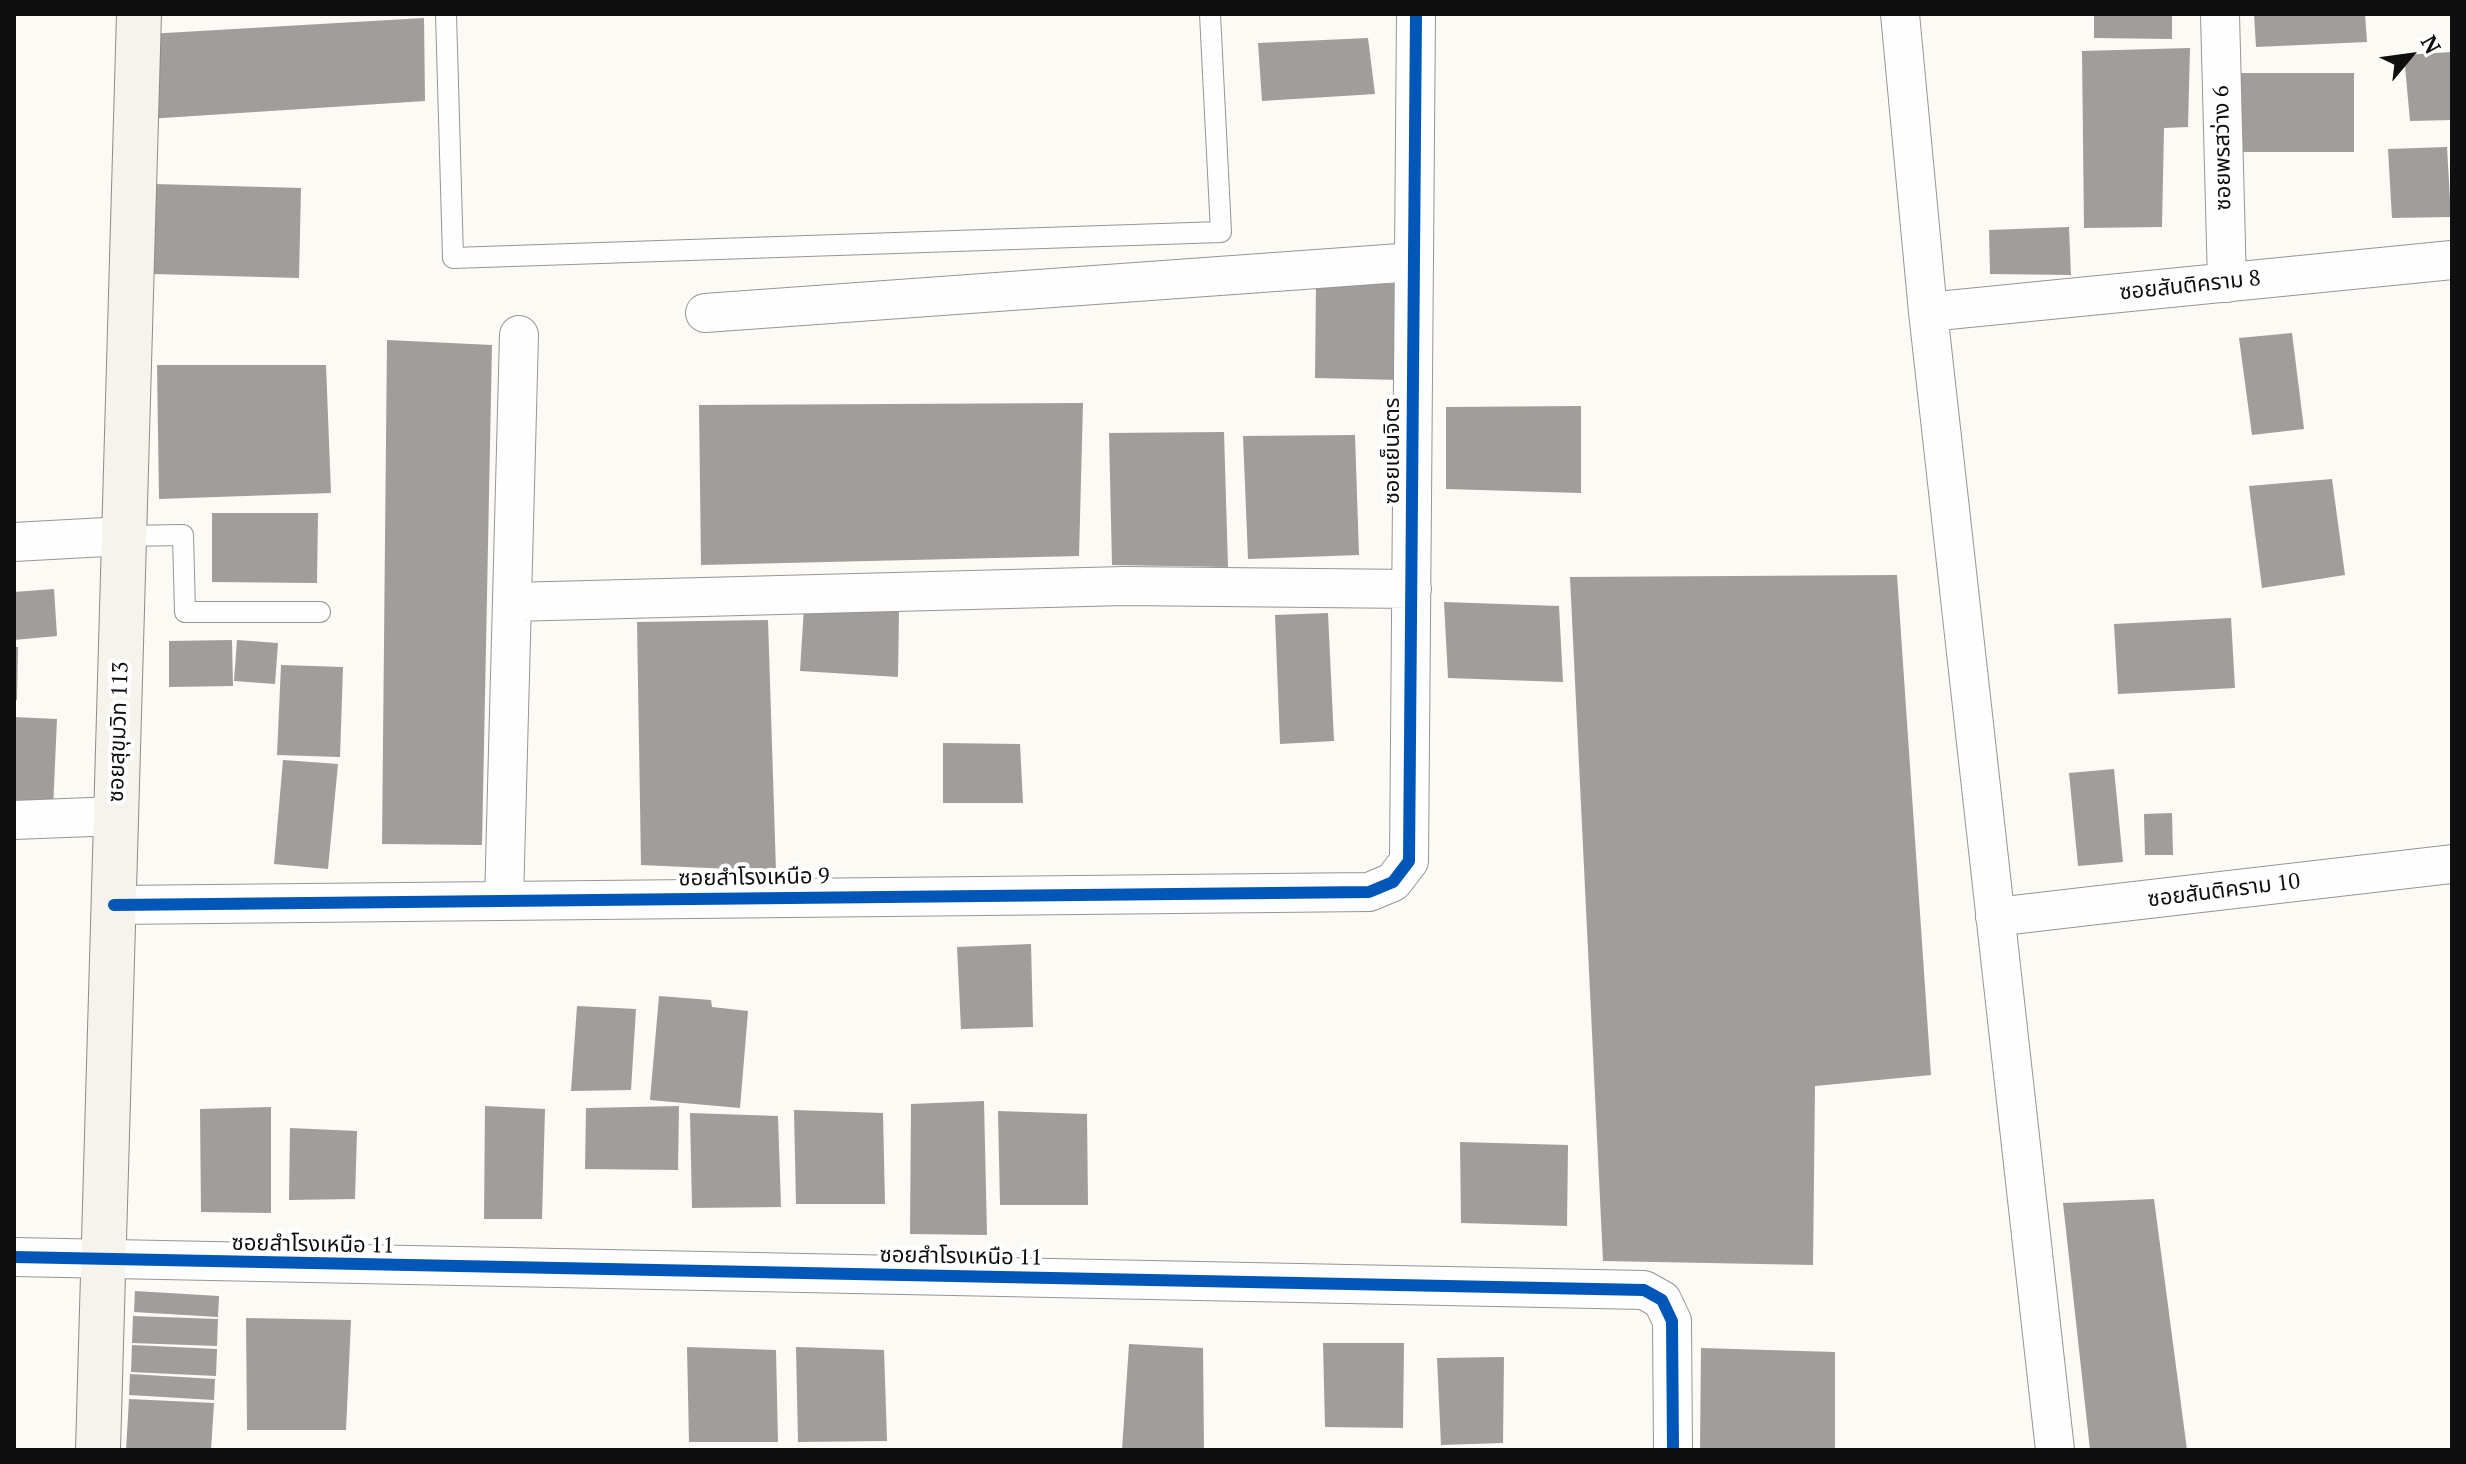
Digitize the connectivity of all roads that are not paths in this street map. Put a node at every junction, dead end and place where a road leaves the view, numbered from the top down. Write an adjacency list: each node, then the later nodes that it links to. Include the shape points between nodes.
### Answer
1 (139, 14): 13 (main road, ซอยสุขุมวิท 113)
2 (446, 14): 3 (lane, via 453,258 1221,232)
3 (1210, 14)
4 (1416, 14): 8 (street, ซอยเย็นจิตร)
5 (1900, 14): 10 (street)
6 (2220, 14): 9 (street, ซอยพรสว่าง 6)
7 (2452, 260): 9 (street, ซอยสันติคราม 8)
8 (1414, 262): 11 (street); 15 (street, ซอยเย็นจิตร)
9 (2227, 283): 10 (street, ซอยสันติคราม 8)
10 (1928, 312): 24 (street)
11 (705, 313)
12 (519, 335): 16 (street)
13 (124, 536): 14 (street); 17 (lane, via 183,535 185,612); 18 (main road, ซอยสุขุมวิท 113)
14 (14, 542)
15 (1412, 589): 16 (street, via 1124,586); 21 (street, ซอยเย็นจิตร, via 1409,861)
16 (512, 602): 22 (street)
17 (320, 612)
18 (117, 816): 19 (street); 23 (main road, ซอยสุขุมวิท 113)
19 (14, 820)
20 (2452, 864): 24 (street, ซอยสันติคราม 10)
21 (1393, 882): 22 (street, ซอยสำโรงเหนือ 9, via 1369,892)
22 (504, 901): 23 (street, ซอยสำโรงเหนือ 9)
23 (114, 905): 26 (main road, ซอยสุขุมวิท 113)
24 (1995, 917): 29 (street)
25 (14, 1257): 26 (street, ซอยสำโรงเหนือ 11)
26 (105, 1261): 27 (main road, ซอยสุขุมวิท 113); 28 (street, ซอยสำโรงเหนือ 11, via 1644,1290 1662,1300 1672,1321)
27 (98, 1450)
28 (1673, 1450)
29 (2055, 1450)

